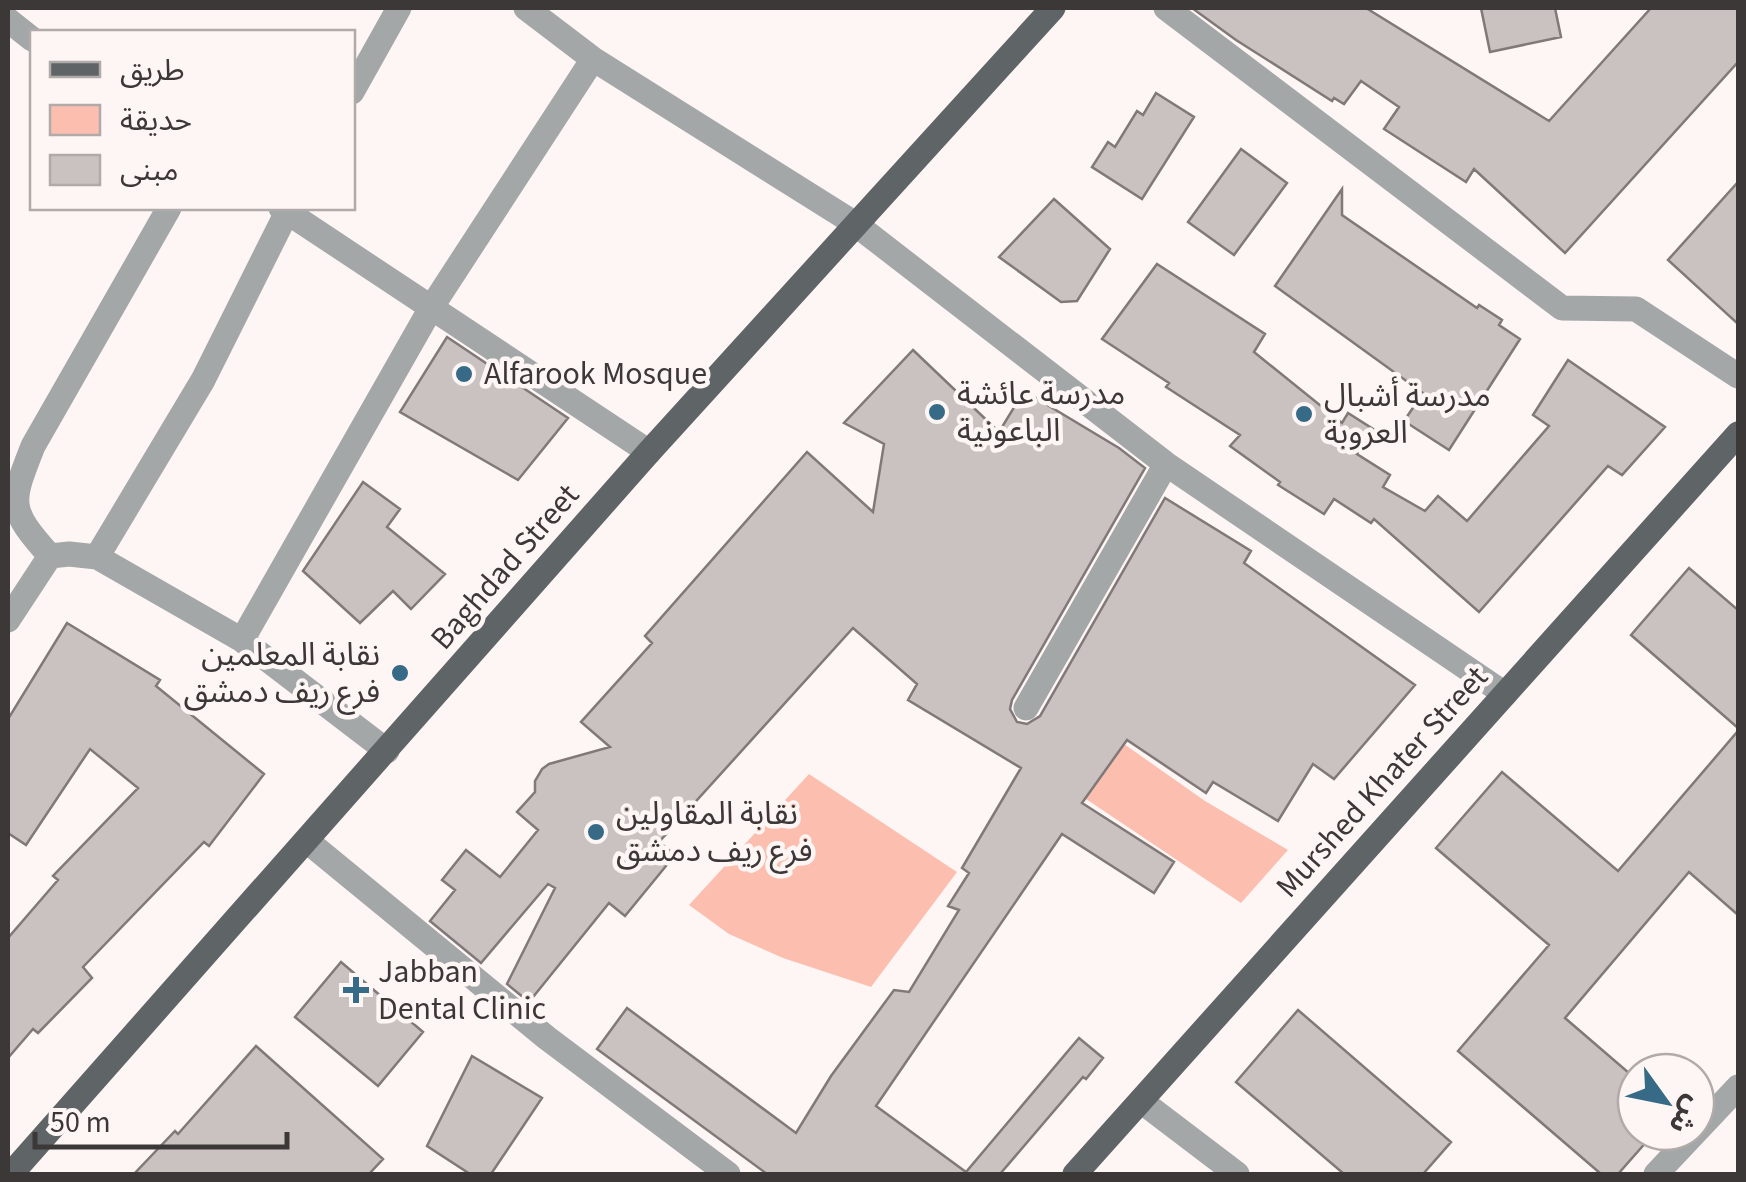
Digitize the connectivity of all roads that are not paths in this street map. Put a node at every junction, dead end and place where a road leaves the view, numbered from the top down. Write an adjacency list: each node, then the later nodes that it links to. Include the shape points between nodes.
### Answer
1 (399, 8): 8 (street)
2 (526, 8): 7 (street)
3 (1166, 8): 14 (street, via 1562,308 1636,308)
4 (1048, 9): 12 (main road, Baghdad Street)
5 (8, 20): 6 (street)
6 (30, 37)
7 (592, 59): 12 (street); 13 (street)
8 (355, 87)
9 (168, 210): 18 (street, via 16,488 20,522)
10 (286, 210): 19 (street, via 203,380)
11 (287, 210): 13 (street)
12 (854, 223): 16 (main road, Baghdad Street); 17 (street)
13 (431, 308): 16 (street); 21 (street)
14 (1738, 376)
15 (1738, 434): 22 (main road, Murshed Khater Street)
16 (650, 452): 24 (main road, Baghdad Street)
17 (1166, 464): 22 (street); 23 (street)
18 (50, 556): 19 (street); 20 (street)
19 (97, 557): 21 (street)
20 (8, 620)
21 (242, 640): 24 (street)
22 (1505, 694): 27 (main road, Murshed Khater Street)
23 (1026, 708)
24 (387, 751): 25 (main road, Baghdad Street)
25 (307, 841): 28 (main road, Baghdad Street); 29 (street, via 548,1038)
26 (1738, 1087): 32 (street)
27 (1140, 1101): 30 (main road, Murshed Khater Street); 31 (street)
28 (11, 1174)
29 (728, 1174)
30 (1075, 1174)
31 (1237, 1174)
32 (1656, 1174)

